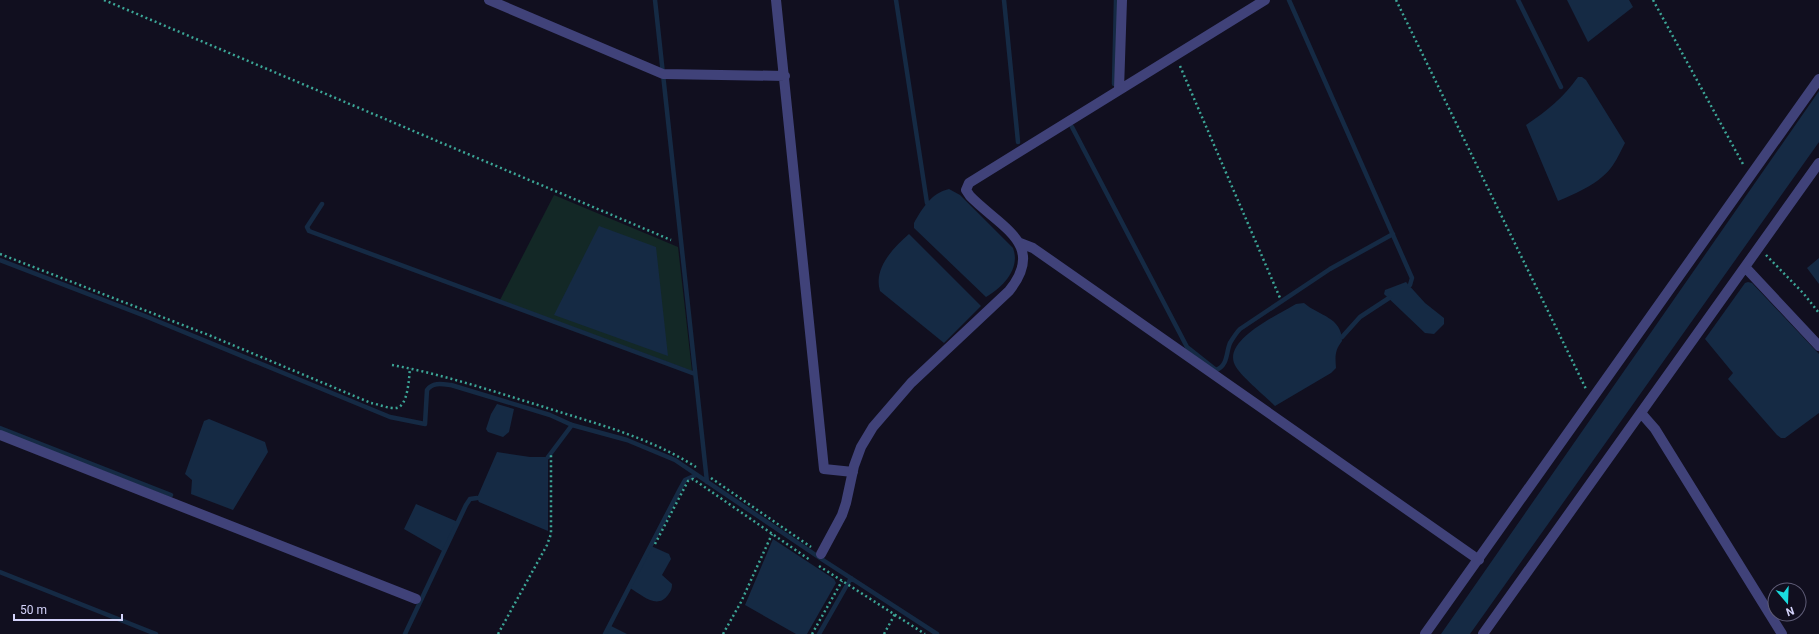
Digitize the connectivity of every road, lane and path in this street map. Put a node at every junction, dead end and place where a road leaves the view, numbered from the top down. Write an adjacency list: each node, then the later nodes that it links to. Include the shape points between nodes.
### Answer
1 (104, 0): 14 (path)
2 (489, 0): 9 (street, via 663,74)
3 (776, 0): 9 (street)
4 (1122, 0): 11 (street)
5 (1265, 0): 8 (street)
6 (1396, 0): 24 (path)
7 (1653, 0): 13 (path)
8 (1175, 54): 11 (street); 19 (path)
9 (785, 76): 29 (street, via 824,468)
10 (1819, 79): 13 (street)
11 (1119, 89): 15 (street, via 973,180 967,187 970,196)
12 (1819, 163): 16 (street)
13 (1749, 176): 24 (street)
14 (671, 240)
15 (1020, 243): 29 (street, via 1024,254 1021,272 1016,282 911,382 892,404 861,447); 34 (street, via 1033,248)
16 (1759, 248): 18 (street); 20 (path)
17 (0, 254): 23 (path, via 210,336 371,403 395,408 401,406 405,402)
18 (1745, 267): 21 (street); 25 (street)
19 (1280, 298)
20 (1819, 313)
21 (1819, 346)
22 (392, 365): 23 (path)
23 (410, 368): 28 (path, via 629,434 671,451)
24 (1591, 400): 34 (street)
25 (1641, 413): 44 (street); 45 (street, via 1656,429)
26 (0, 435): 36 (street)
27 (551, 455): 38 (path, via 551,534)
28 (696, 467)
29 (853, 472): 33 (street, via 844,509)
30 (711, 478): 33 (path)
31 (772, 534): 32 (path, via 693,479 688,481); 35 (path); 39 (path, via 741,602)
32 (655, 544)
33 (821, 554)
34 (1478, 560): 43 (street)
35 (842, 581): 37 (path); 40 (path)
36 (416, 599)
37 (895, 614): 41 (path); 42 (path)
38 (498, 634)
39 (723, 634)
40 (812, 634)
41 (884, 634)
42 (925, 634)
43 (1425, 634)
44 (1484, 634)
45 (1782, 634)

